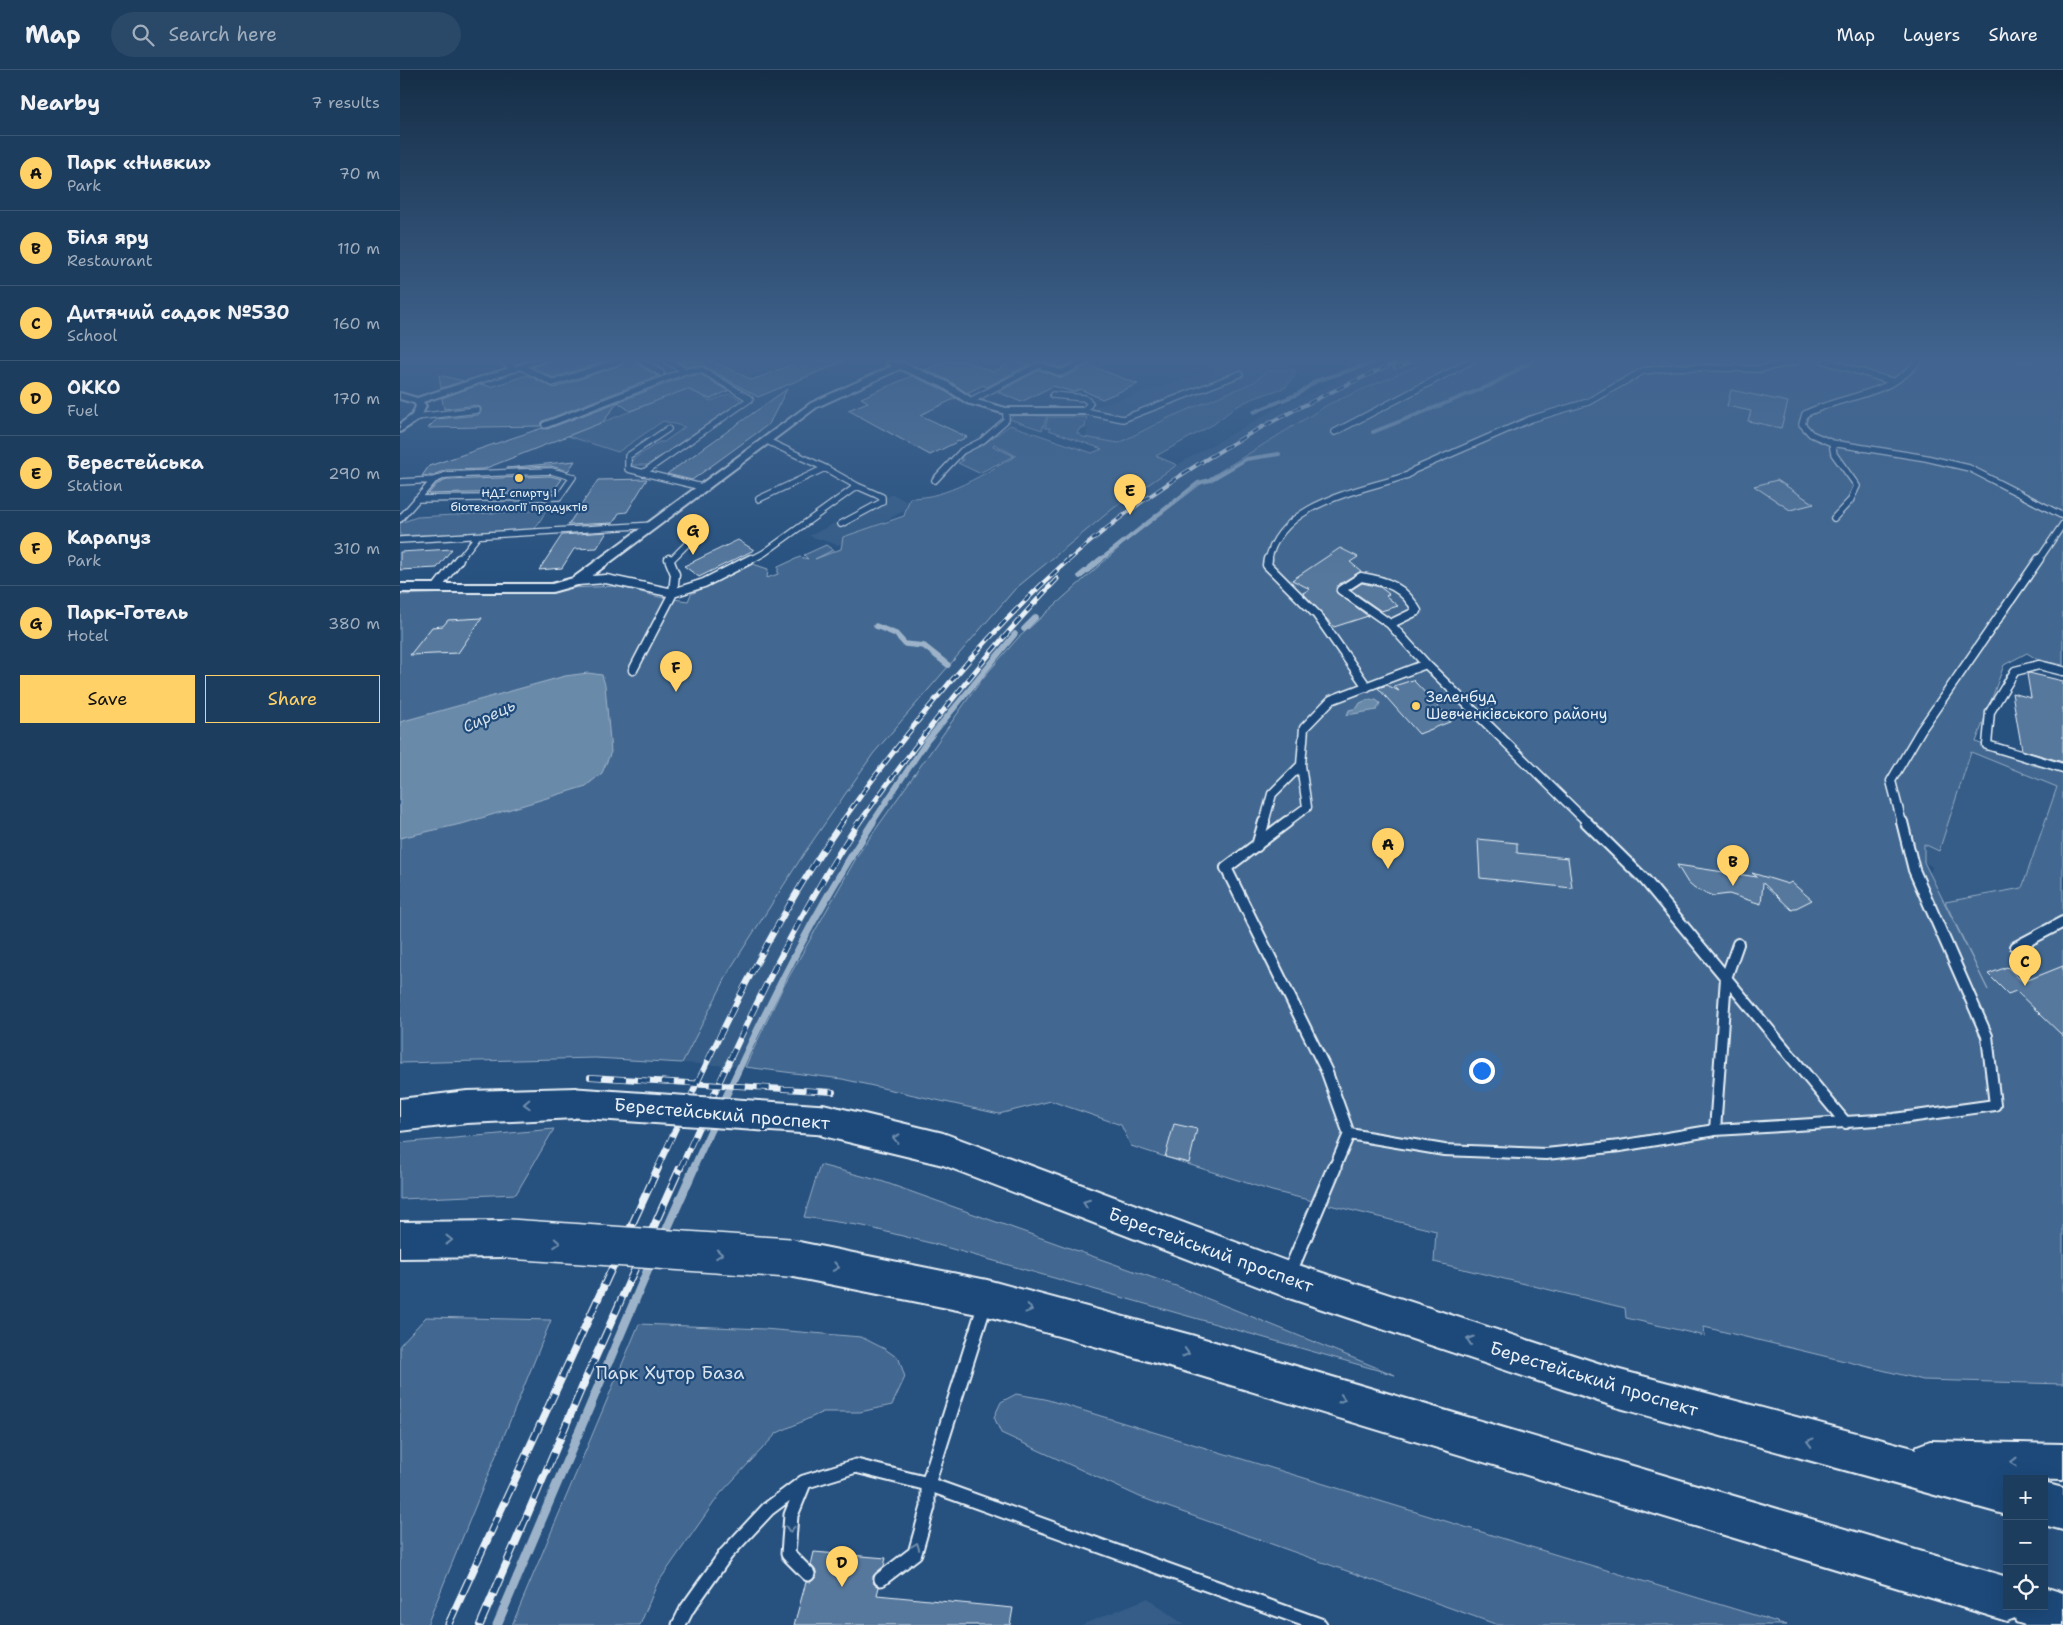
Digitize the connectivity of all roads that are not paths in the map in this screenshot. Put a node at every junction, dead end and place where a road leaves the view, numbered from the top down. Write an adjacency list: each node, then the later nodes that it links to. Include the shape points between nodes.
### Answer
1 (663, 434): 10 (lane, via 628,456 628,469)
2 (700, 434): 10 (lane)
3 (776, 434): 7 (street)
4 (990, 434): 12 (lane, via 962,450)
5 (1498, 434): 35 (lane, via 1408,475 1324,503 1298,516 1276,536 1267,565 1317,615)
6 (1814, 434): 8 (lane)
7 (766, 441): 9 (lane); 15 (street)
8 (1832, 443): 18 (lane, via 1969,468); 19 (lane, via 1834,454 1858,486 1850,501)
9 (825, 468): 14 (lane); 16 (lane)
10 (644, 473): 15 (lane)
11 (434, 480): 13 (lane); 17 (lane); 17 (lane, via 446,475 551,471 573,477 559,496)
12 (936, 480)
13 (400, 482)
14 (857, 486): 21 (lane, via 882,497 882,502); 30 (lane, via 764,553 704,583)
15 (706, 488): 23 (street)
16 (759, 499)
17 (417, 500): 20 (lane)
18 (2063, 516)
19 (1834, 518)
20 (400, 519)
21 (841, 524)
22 (2063, 524): 44 (lane, via 1921,730 1892,781 1914,870 1987,1036 1995,1105)
23 (654, 525): 25 (lane); 27 (street)
24 (695, 536): 30 (lane, via 669,560 675,574)
25 (477, 537): 26 (lane); 28 (lane)
26 (400, 540)
27 (577, 581): 28 (street, via 552,588); 30 (lane, via 606,579)
28 (438, 586): 29 (street)
29 (400, 588)
30 (672, 593): 33 (lane)
31 (1390, 624): 31 (lane, via 1417,611 1410,595 1388,581 1361,577 1341,590); 32 (lane)
32 (1426, 664): 35 (lane); 42 (lane, via 1645,880)
33 (633, 670)
34 (2063, 670): 37 (lane, via 2039,665 2015,671 1990,712 1986,745)
35 (1367, 686): 36 (lane, via 1332,700 1304,728)
36 (1301, 765): 38 (lane, via 1272,794); 38 (lane, via 1307,807)
37 (2063, 768)
38 (1257, 846): 46 (lane, via 1226,868 1326,1070)
39 (2063, 922): 41 (lane)
40 (1738, 944): 42 (lane)
41 (2016, 946)
42 (1726, 978): 44 (lane); 45 (lane)
43 (400, 1115): 48 (main road, Берестейський проспект, one-way to 43, bridge, via 943,1149 823,1120 576,1103 467,1107)
44 (1846, 1123): 45 (lane)
45 (1714, 1130): 46 (lane, via 1620,1146 1546,1154 1444,1150)
46 (1349, 1134): 48 (lane)
47 (400, 1240): 49 (main road, one-way to 49, bridge, via 509,1240 788,1258)
48 (1286, 1279): 50 (main road, Берестейський проспект, one-way to 48, via 1616,1388)
49 (987, 1298): 53 (lane); 59 (main road, one-way to 59, via 1191,1354)
50 (1856, 1454): 51 (main road, one-way to 50, via 1966,1461); 54 (main road, Берестейський проспект)
51 (2063, 1462)
52 (804, 1482): 53 (lane, via 856,1466); 57 (lane, one-way to 57, via 791,1515 788,1554); 62 (lane, via 768,1509 726,1554)
53 (928, 1484): 58 (lane, one-way to 53, via 915,1553 928,1507); 63 (lane)
54 (2003, 1493)
55 (2048, 1505): 56 (main road)
56 (2063, 1509)
57 (808, 1574)
58 (881, 1579)
59 (2003, 1598)
60 (2046, 1610): 61 (main road)
61 (2063, 1615)
62 (679, 1625)
63 (1320, 1625)

